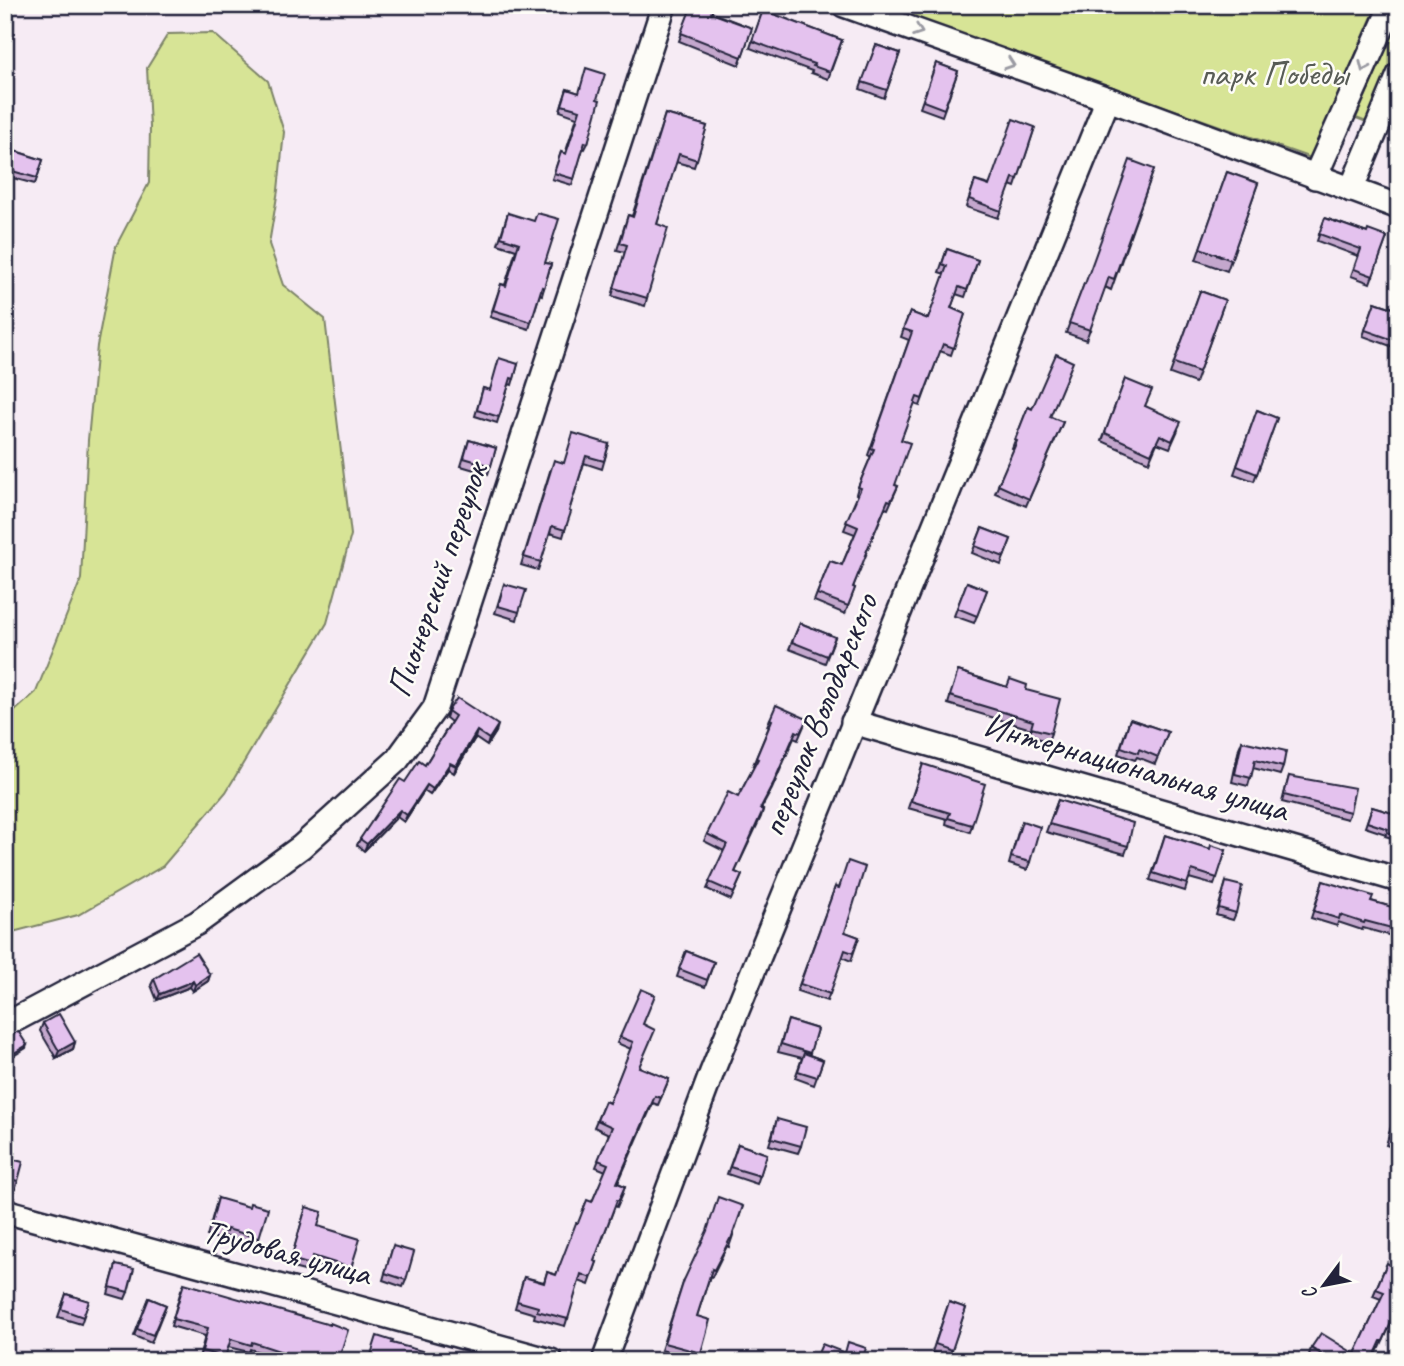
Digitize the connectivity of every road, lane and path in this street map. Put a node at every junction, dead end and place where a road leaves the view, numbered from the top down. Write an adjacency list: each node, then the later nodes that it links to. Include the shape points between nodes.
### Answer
1 (664, 5): 11 (street, Пионерский переулок, via 435,708 397,760 300,847 208,916)
2 (844, 5): 5 (street, one-way to 5)
3 (1392, 5): 6 (street, one-way to 6)
4 (1399, 75): 7 (street)
5 (1108, 99): 6 (street); 9 (street, переулок Володарского)
6 (1315, 177): 7 (street)
7 (1351, 190): 8 (street)
8 (1399, 207)
9 (853, 722): 10 (street, Интернациональная улица); 14 (street, переулок Володарского, via 712,1072)
10 (1399, 880)
11 (5, 1025)
12 (5, 1211): 13 (street, Трудовая улица)
13 (551, 1361)
14 (604, 1361)

